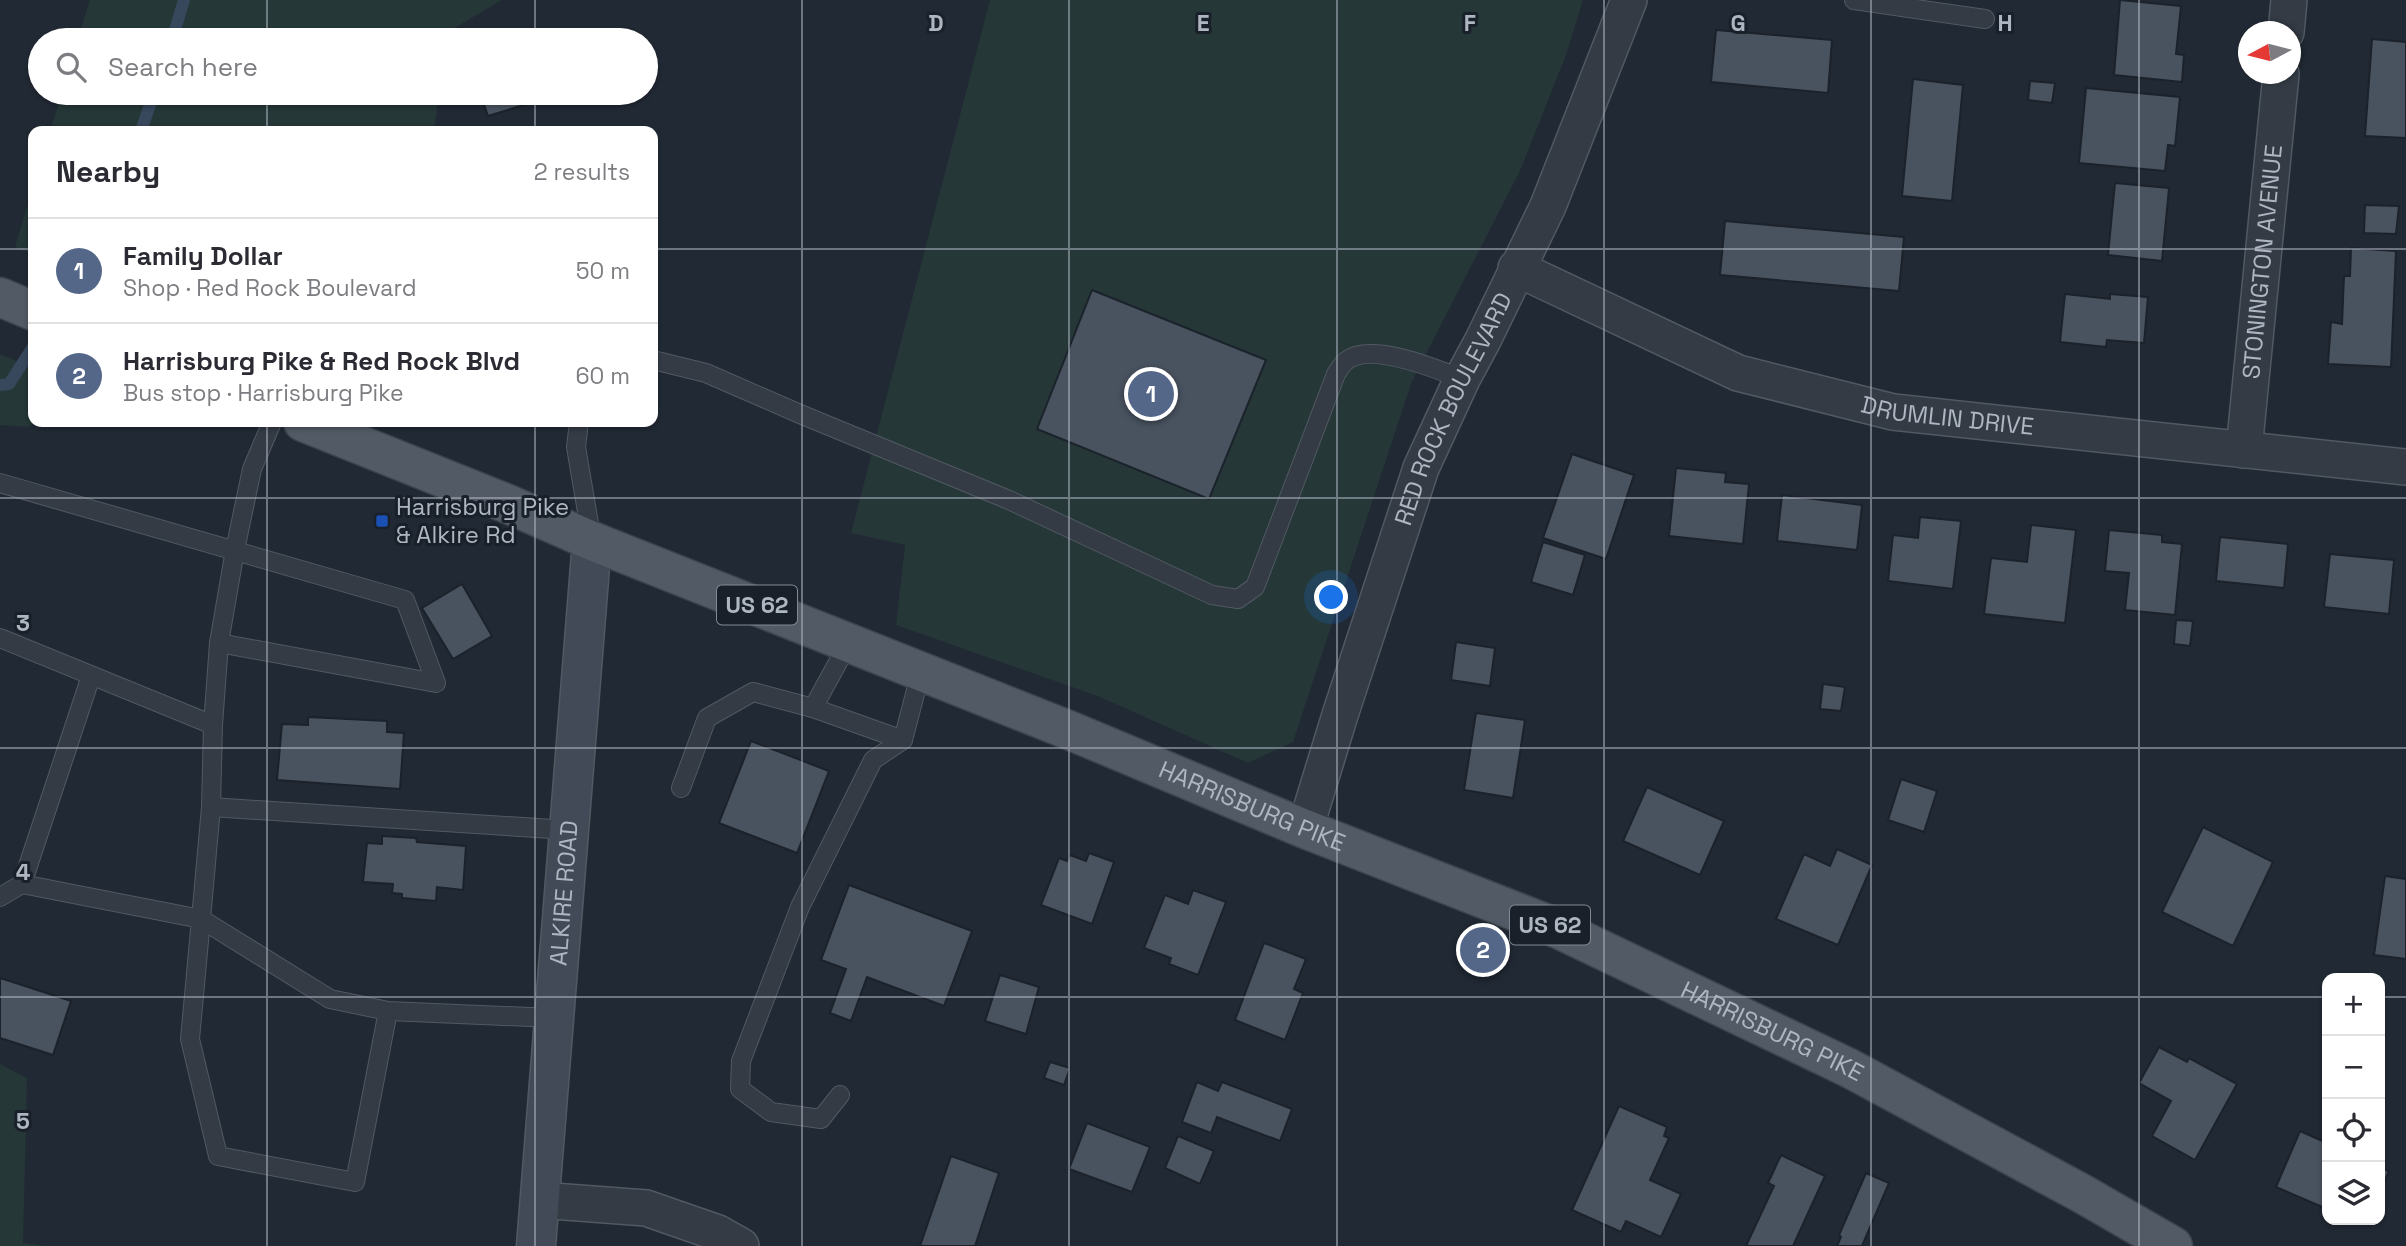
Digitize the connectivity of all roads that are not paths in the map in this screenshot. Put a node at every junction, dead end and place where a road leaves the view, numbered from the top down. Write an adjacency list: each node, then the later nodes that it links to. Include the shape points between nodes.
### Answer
1 (1629, 0): 7 (street, RED ROCK BOULEVARD, via 1548,206)
2 (1854, 0): 4 (lane)
3 (2289, 0): 5 (street)
4 (1985, 19)
5 (2287, 21)
6 (2280, 84): 13 (street, STONINGTON AVENUE)
7 (1516, 268): 9 (street, RED ROCK BOULEVARD); 13 (street, DRUMLIN DRIVE, via 1738,373 1893,412)
8 (658, 361): 9 (lane, via 706,373 1009,500 1212,596 1238,599 1255,587 1336,374 1346,361 1358,355 1395,357)
9 (1462, 379): 29 (street, RED ROCK BOULEVARD, via 1421,468)
10 (270, 427): 17 (lane, via 252,469)
11 (316, 427): 16 (main road, HARRISBURG PIKE / US 62)
12 (578, 427): 16 (lane, via 576,447)
13 (2244, 450): 14 (street, DRUMLIN DRIVE)
14 (2406, 467)
15 (0, 483): 17 (lane)
16 (592, 541): 19 (main road, HARRISBURG PIKE / US 62); 28 (main road, ALKIRE ROAD)
17 (235, 550): 20 (lane); 20 (lane, via 405,600 436,684)
18 (0, 638): 22 (lane)
19 (849, 642): 21 (main road, HARRISBURG PIKE / US 62); 23 (lane)
20 (219, 643): 24 (lane)
21 (921, 671): 25 (lane); 29 (main road, HARRISBURG PIKE / US 62)
22 (91, 676): 24 (lane); 30 (lane)
23 (813, 708): 25 (lane); 26 (lane, via 753,692 707,718)
24 (213, 725): 27 (lane)
25 (903, 740): 35 (lane, via 873,760 800,907 741,1060 740,1089 771,1112 821,1119)
26 (681, 788)
27 (211, 807): 28 (lane); 32 (lane)
28 (568, 830): 34 (main road, ALKIRE ROAD)
29 (1305, 830): 39 (main road, HARRISBURG PIKE / US 62, via 1550,925 1774,1032 1849,1068)
30 (22, 884): 31 (lane); 32 (lane)
31 (0, 897)
32 (201, 919): 33 (lane, via 330,999); 33 (lane, via 190,1039 218,1156 355,1182)
33 (388, 1011): 34 (lane)
34 (554, 1018): 36 (main road, ALKIRE ROAD)
35 (840, 1095)
36 (539, 1200): 37 (main road, ALKIRE ROAD); 38 (street, via 646,1208 718,1233)
37 (536, 1246)
38 (741, 1246)
39 (2173, 1246)

